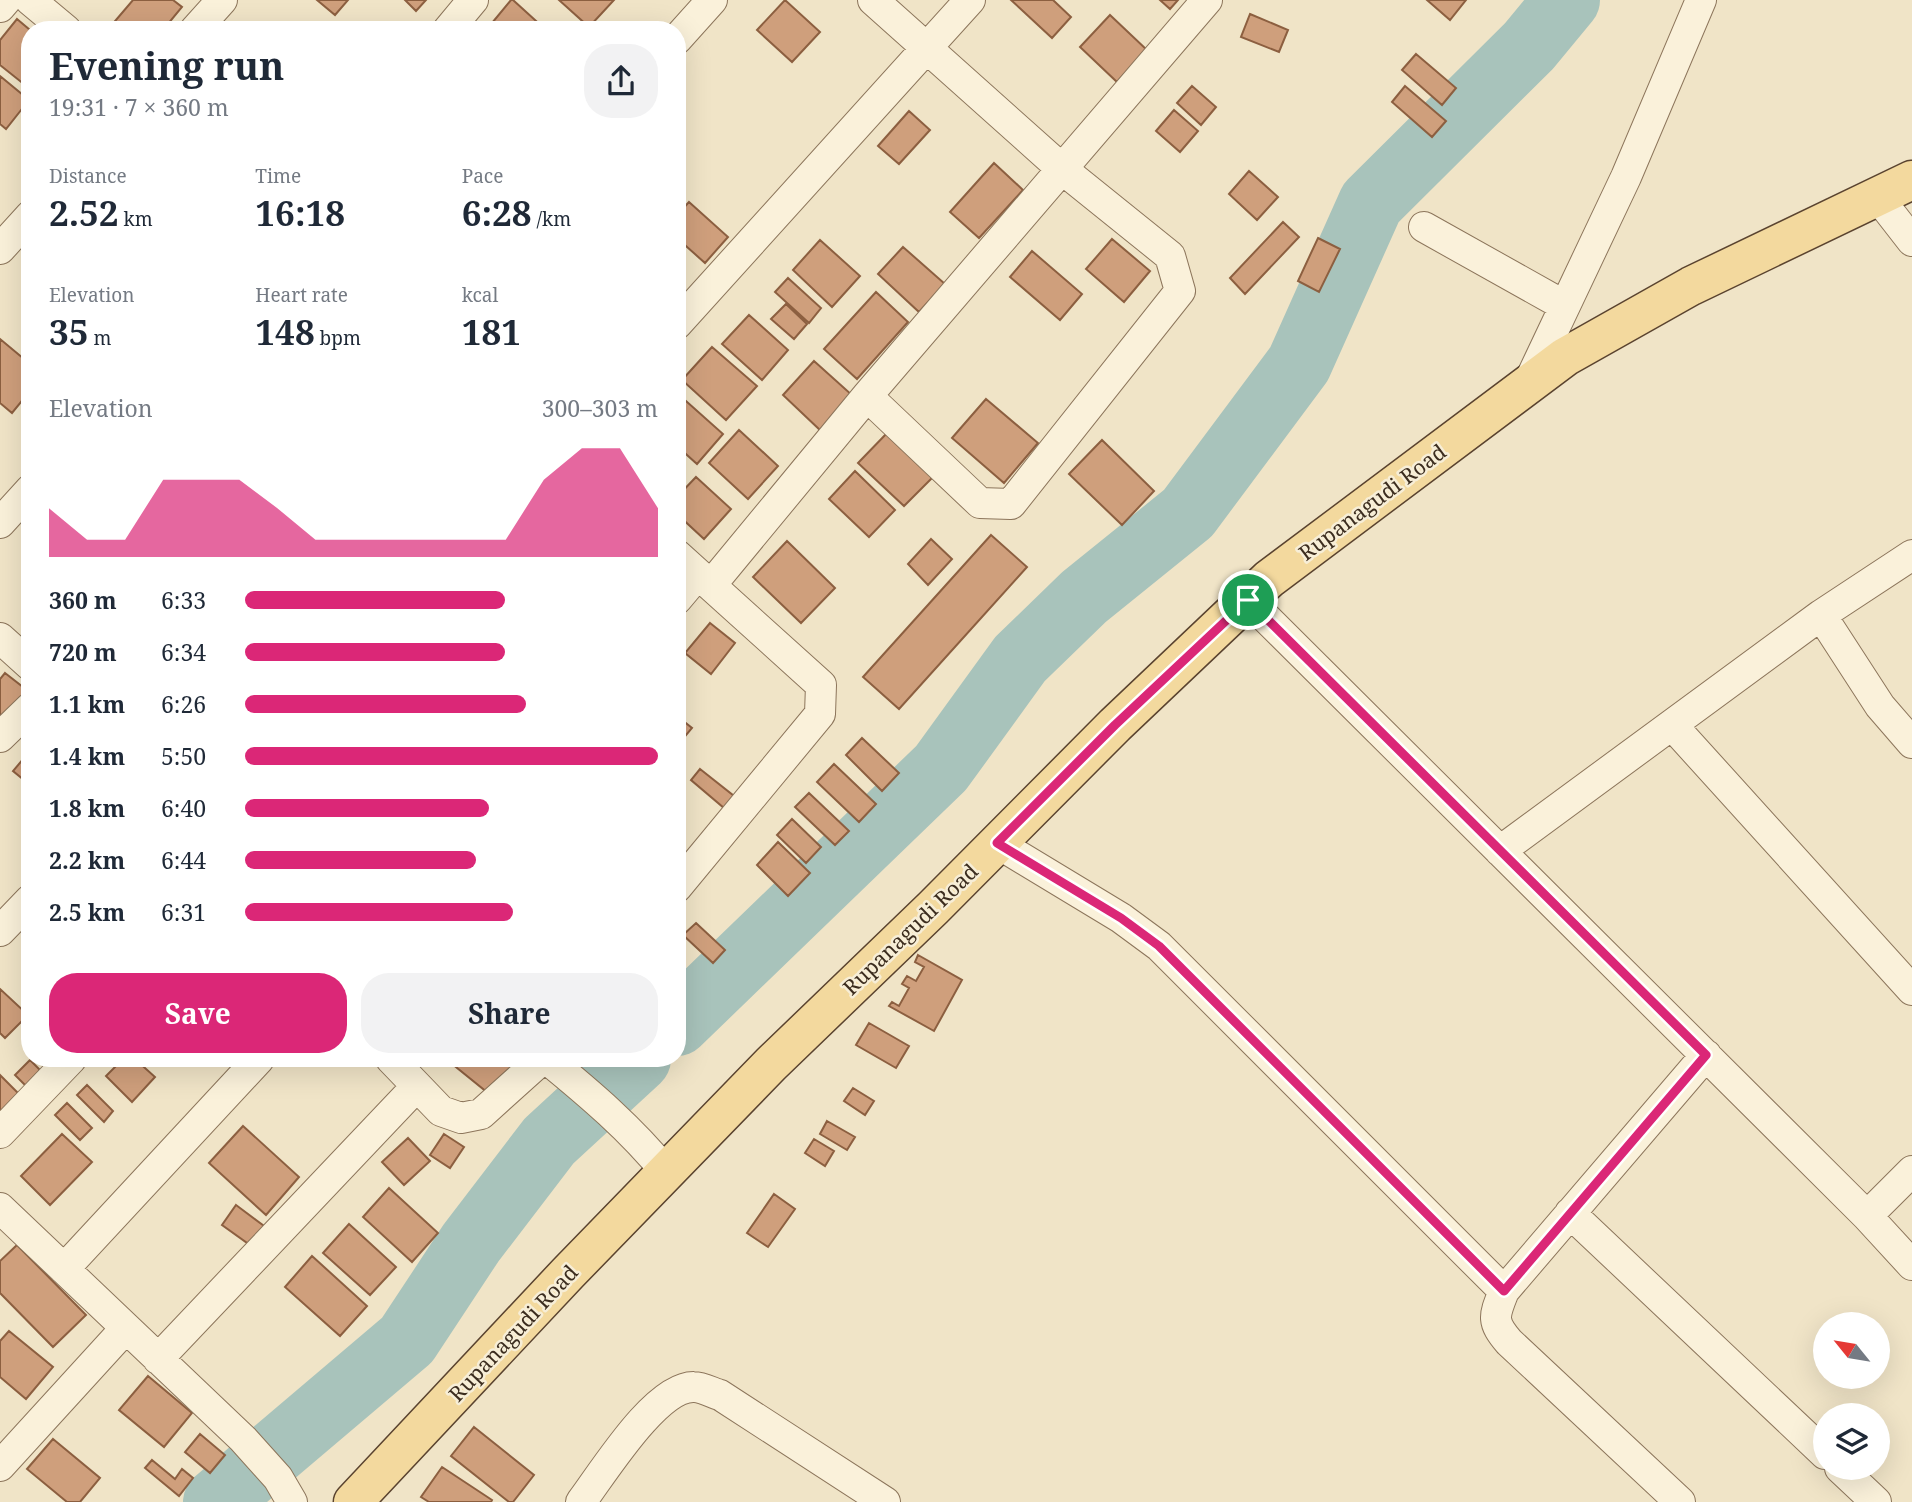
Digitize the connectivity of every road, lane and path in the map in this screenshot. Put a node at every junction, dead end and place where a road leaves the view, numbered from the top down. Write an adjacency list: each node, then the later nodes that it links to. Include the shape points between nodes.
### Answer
1 (6, 0): 10 (street)
2 (30, 0): 11 (street)
3 (222, 0): 12 (street)
4 (473, 0): 13 (street)
5 (712, 0): 14 (street)
6 (873, 0): 15 (street)
7 (970, 0): 15 (street)
8 (1207, 0): 16 (street)
9 (1701, 0): 23 (street)
10 (0, 7)
11 (55, 21)
12 (203, 21)
13 (456, 21)
14 (686, 28)
15 (928, 48): 16 (street); 24 (street)
16 (1062, 169): 26 (street); 26 (street, via 1170,256 1180,291 1010,503 980,503)
17 (1912, 180): 18 (main road, Rupanagudi Road)
18 (1877, 196): 21 (street); 25 (main road, Rupanagudi Road, via 1691,285 1565,357)
19 (21, 226): 22 (street)
20 (1424, 227): 23 (street)
21 (1912, 241)
22 (0, 249)
23 (1565, 306): 25 (street)
24 (686, 314)
25 (1528, 384): 31 (main road, Rupanagudi Road, via 1269,579)
26 (867, 396): 30 (street)
27 (21, 500): 28 (street)
28 (0, 523)
29 (1912, 555): 32 (street)
30 (695, 571): 41 (street, via 821,685 820,714)
31 (1248, 600): 39 (main road, Rupanagudi Road); 40 (street)
32 (1821, 615): 36 (street); 38 (street, via 1880,706)
33 (0, 638): 34 (street)
34 (21, 657)
35 (21, 717): 37 (street)
36 (1672, 725): 40 (street); 44 (street)
37 (0, 737)
38 (1912, 743)
39 (997, 843): 54 (main road, Rupanagudi Road); 60 (street, via 1159,946)
40 (1500, 852): 45 (street)
41 (686, 876)
42 (21, 909): 43 (street)
43 (0, 931)
44 (1912, 989)
45 (1706, 1055): 56 (street); 57 (street)
46 (63, 1067): 52 (street)
47 (252, 1067): 59 (street)
48 (398, 1067): 51 (street)
49 (535, 1067): 51 (street, via 481,1114 461,1118 441,1111)
50 (555, 1067): 54 (street, via 639,1140)
51 (416, 1087): 62 (street)
52 (0, 1133)
53 (1912, 1171): 57 (street)
54 (666, 1172): 67 (main road, Rupanagudi Road)
55 (0, 1208): 59 (street)
56 (1570, 1213): 60 (street); 63 (street)
57 (1867, 1216): 58 (street)
58 (1912, 1265)
59 (64, 1269): 61 (street)
60 (1504, 1291): 70 (street, via 1494,1316 1498,1330)
61 (125, 1329): 62 (street); 64 (street)
62 (158, 1359): 66 (street, via 243,1439)
63 (1813, 1443)
64 (0, 1466)
65 (1853, 1480): 71 (street)
66 (285, 1490)
67 (363, 1499)
68 (581, 1502): 69 (street, via 643,1419 667,1396 694,1387 720,1395)
69 (885, 1502)
70 (1681, 1502)
71 (1876, 1502)

